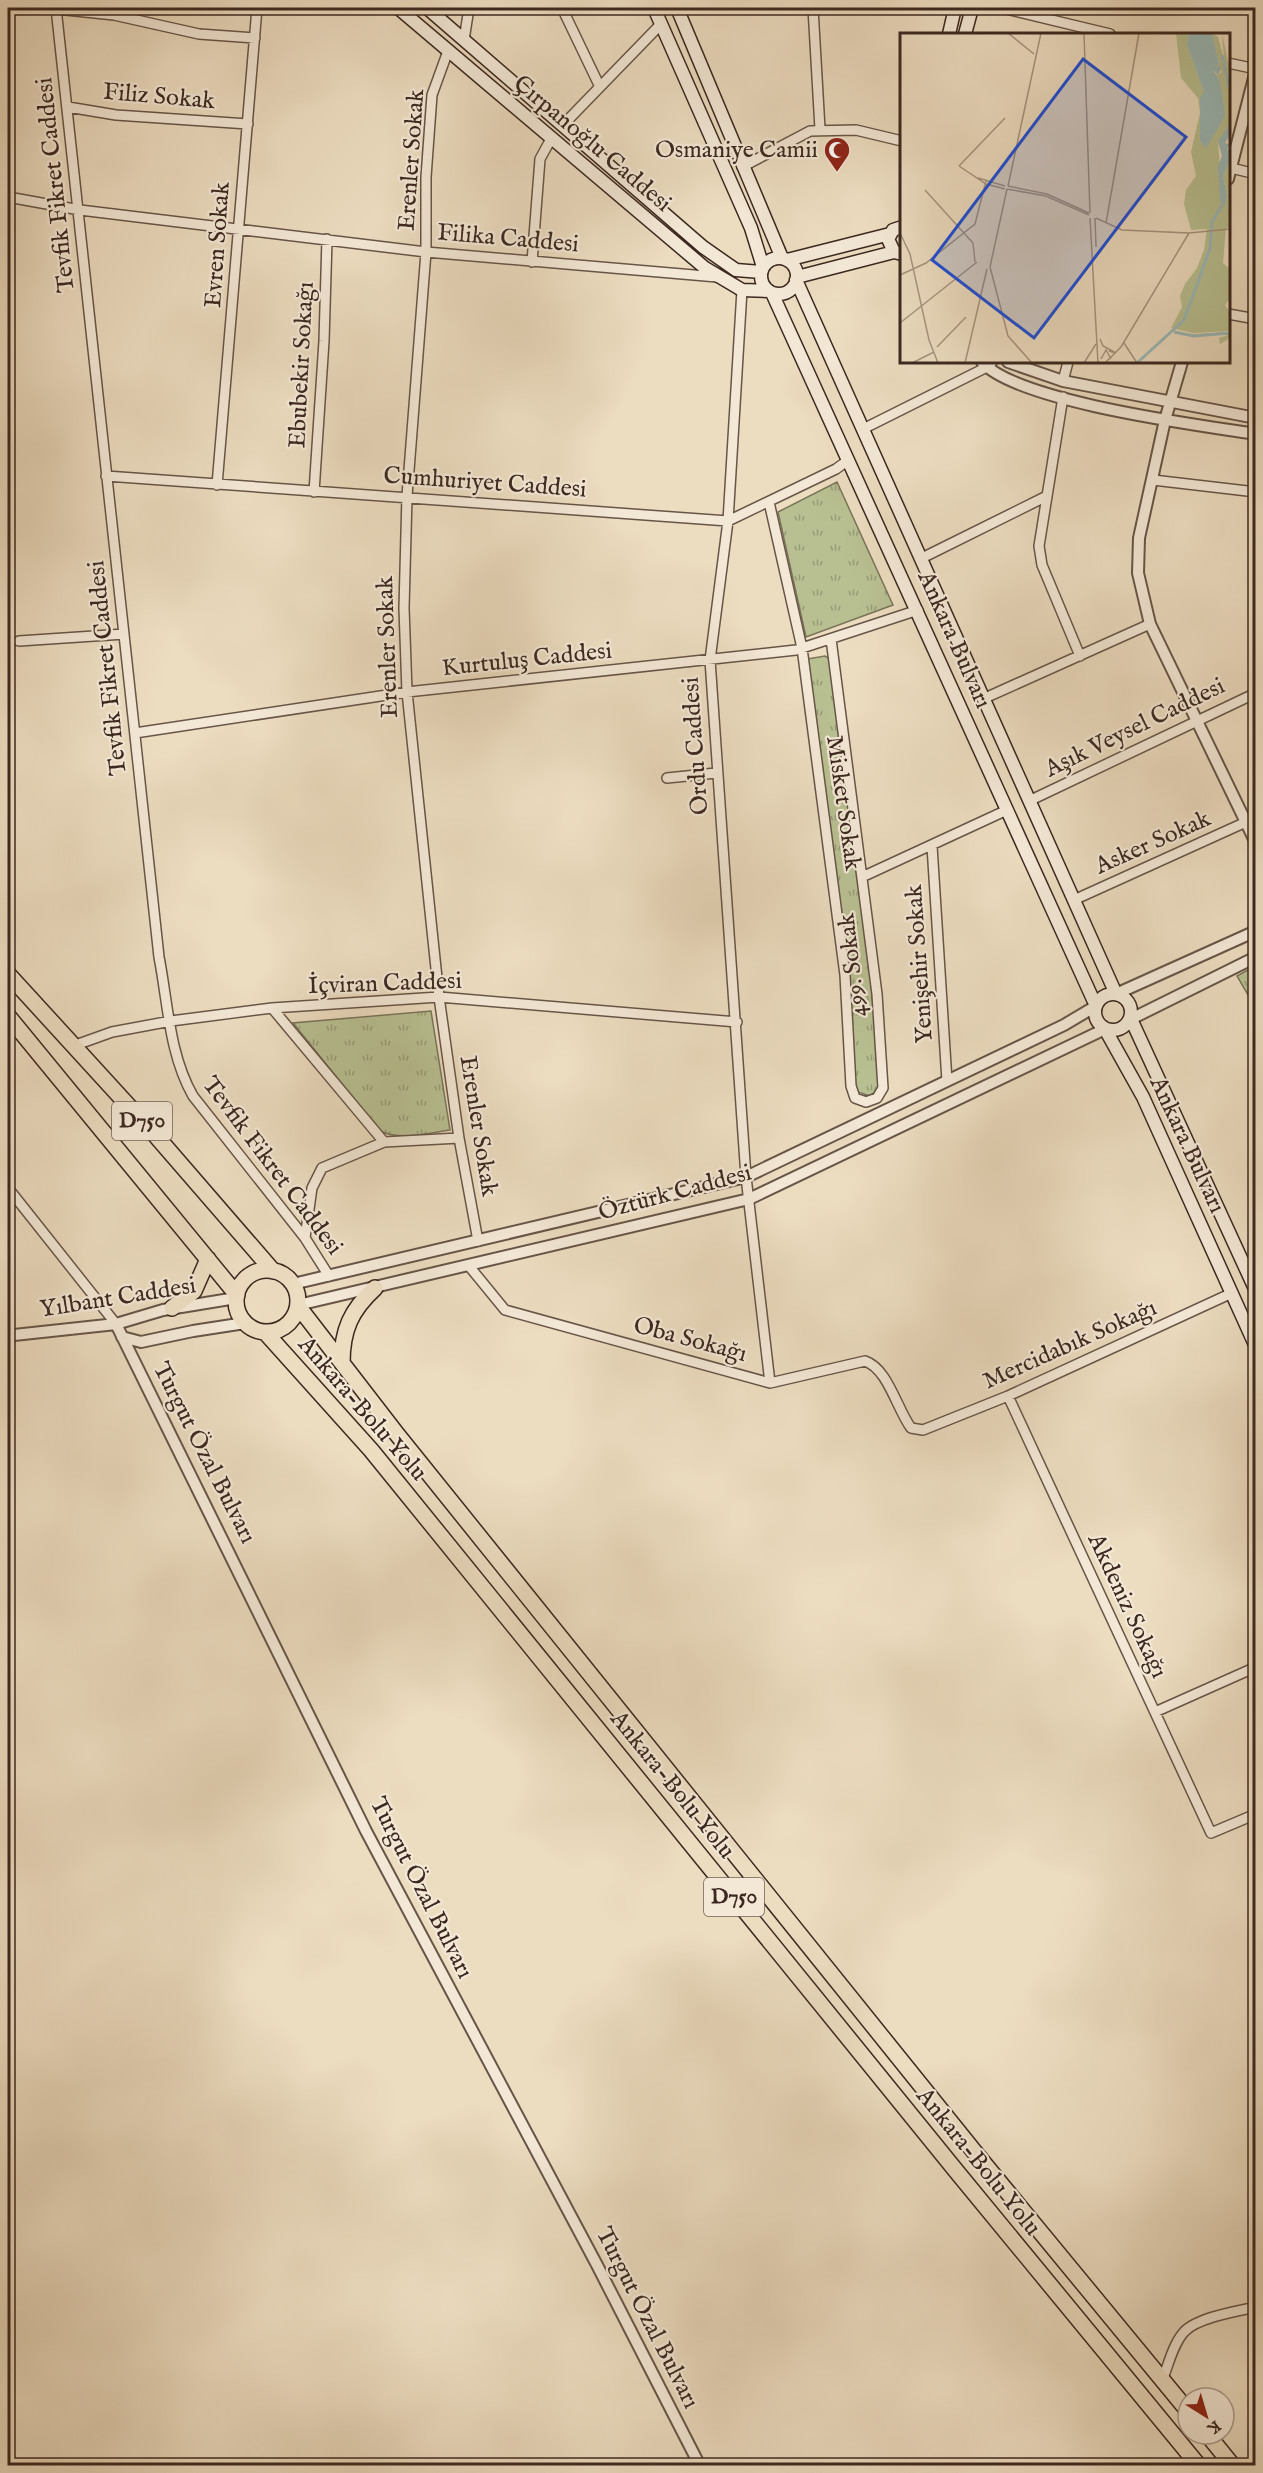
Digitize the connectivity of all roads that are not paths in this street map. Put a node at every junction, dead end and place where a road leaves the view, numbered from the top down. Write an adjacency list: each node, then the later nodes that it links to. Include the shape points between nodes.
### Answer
1 (56, 8): 17 (street, via 114,15 199,34); 23 (street, Tevfik Fikret Caddesi)
2 (257, 8): 17 (street, Evren Sokak)
3 (398, 8): 19 (main road, Çırpanoğlu Caddesi)
4 (427, 8): 18 (main road, Çırpanoğlu Caddesi)
5 (469, 8): 18 (street)
6 (562, 8): 22 (street)
7 (654, 8): 13 (main road, Ankara Bulvarı)
8 (678, 8): 29 (main road, Ankara Bulvarı)
9 (813, 8): 26 (street)
10 (955, 8): 15 (main road)
11 (972, 8): 16 (main road)
12 (1002, 8): 14 (street)
13 (661, 24): 22 (street); 41 (main road, Ankara Bulvarı, via 751,228)
14 (1091, 32)
15 (949, 33)
16 (965, 33)
17 (255, 38): 24 (street, Evren Sokak)
18 (464, 40): 25 (main road, Çırpanoğlu Caddesi)
19 (448, 51): 27 (main road, Çırpanoğlu Caddesi); 37 (street, Erenler Sokak, via 432,95)
20 (1230, 63): 21 (street)
21 (1256, 69): 30 (street)
22 (599, 86): 25 (street)
23 (68, 107): 24 (street, Filiz Sokak, via 116,115); 33 (street, Tevfik Fikret Caddesi)
24 (248, 124): 35 (street, Evren Sokak)
25 (562, 126): 41 (main road, Çırpanoğlu Caddesi, via 729,267 743,272)
26 (820, 129): 28 (street, via 856,130); 29 (street, via 794,137)
27 (552, 137): 40 (street, via 540,159); 42 (main road, Çırpanoğlu Caddesi)
28 (900, 141)
29 (742, 166): 39 (main road, Ankara Bulvarı)
30 (1230, 174): 31 (street)
31 (1256, 174)
32 (8, 197): 33 (street, Filika Caddesi)
33 (80, 210): 35 (street, Filika Caddesi); 60 (street, Tevfik Fikret Caddesi)
34 (897, 226): 38 (main road, via 889,244); 39 (main road)
35 (238, 228): 36 (street, Filika Caddesi); 62 (street, Evren Sokak)
36 (327, 239): 37 (street, Filika Caddesi); 63 (street, Ebubekir Sokağı)
37 (426, 252): 40 (street, Filika Caddesi); 65 (street, Erenler Sokak)
38 (898, 253): 43 (main road)
39 (784, 259): 41 (main road, via 771,260); 43 (main road, Ankara Bulvarı, via 794,265)
40 (532, 261): 42 (street, Filika Caddesi)
41 (762, 270): 45 (main road, Ankara Bulvarı, via 762,283)
42 (720, 278): 44 (main road, Çırpanoğlu Caddesi)
43 (797, 278): 45 (main road, via 785,293); 57 (main road, Ankara Bulvarı)
44 (742, 290): 45 (main road, Çırpanoğlu Caddesi); 68 (street, Ordu Caddesi)
45 (770, 292): 59 (main road, Ankara Bulvarı)
46 (1230, 314): 47 (street)
47 (1256, 319)
48 (987, 363): 53 (street, via 1015,382); 57 (street)
49 (1011, 363): 52 (street)
50 (1068, 363): 52 (street)
51 (1182, 363): 54 (street)
52 (1063, 381): 54 (street)
53 (1063, 397): 56 (street); 66 (street)
54 (1172, 402): 55 (street); 56 (street)
55 (1256, 418)
56 (1165, 420): 58 (street); 61 (street)
57 (863, 429): 69 (main road, Ankara Bulvarı)
58 (1256, 434)
59 (847, 461): 67 (street, Cumhuriyet Caddesi); 70 (main road, Ankara Bulvarı)
60 (106, 476): 62 (street, Cumhuriyet Caddesi); 72 (street, Tevfik Fikret Caddesi)
61 (1153, 480): 64 (street); 71 (street, via 1137,560)
62 (217, 485): 63 (street, Cumhuriyet Caddesi)
63 (314, 492): 65 (street, Cumhuriyet Caddesi)
64 (1256, 492)
65 (407, 496): 68 (street, Cumhuriyet Caddesi); 78 (street, Erenler Sokak)
66 (1047, 496): 69 (street); 76 (street, via 1039,546 1042,565)
67 (769, 502): 68 (street, Cumhuriyet Caddesi); 75 (street, Misket Sokak)
68 (728, 521): 77 (street, Ordu Caddesi)
69 (922, 558): 80 (main road, Ankara Bulvarı)
70 (918, 610): 73 (street, Kurtuluş Caddesi); 86 (main road, Ankara Bulvarı)
71 (1150, 624): 76 (street); 81 (street)
72 (124, 634): 74 (street); 82 (street, Tevfik Fikret Caddesi)
73 (831, 639): 75 (street, Kurtuluş Caddesi); 90 (street, 499. Sokak)
74 (19, 641)
75 (802, 648): 77 (street, Kurtuluş Caddesi); 106 (street, Misket Sokak, via 845,975 851,1086 855,1098)
76 (1080, 656): 80 (street)
77 (710, 660): 78 (street, Kurtuluş Caddesi); 83 (street, Ordu Caddesi)
78 (407, 692): 82 (street, Kurtuluş Caddesi); 96 (street, Erenler Sokak)
79 (1256, 693): 81 (street, Aşık Veysel Caddesi)
80 (985, 698): 85 (main road, Ankara Bulvarı)
81 (1198, 719): 85 (street, Aşık Veysel Caddesi); 87 (street)
82 (135, 733): 101 (street, Tevfik Fikret Caddesi, via 159,957)
83 (716, 773): 84 (street); 102 (street, Ordu Caddesi)
84 (667, 778)
85 (1031, 800): 91 (main road, Ankara Bulvarı)
86 (1007, 810): 89 (street); 97 (main road, Ankara Bulvarı)
87 (1246, 822): 88 (street); 91 (street, Asker Sokak)
88 (1256, 843)
89 (932, 846): 90 (street); 105 (street, Yenişehir Sokak)
90 (862, 877): 106 (street, 499. Sokak, via 883,1073 882,1092)
91 (1076, 899): 95 (main road, Ankara Bulvarı)
92 (1256, 931): 95 (street)
93 (1256, 957): 100 (street)
94 (8, 974): 104 (highway, D750)
95 (1116, 993): 97 (main road, via 1102,998); 100 (main road, Ankara Bulvarı, via 1131,1005)
96 (439, 997): 98 (street, İçviran Caddesi); 102 (street, İçviran Caddesi); 107 (street, Erenler Sokak)
97 (1096, 1006): 103 (main road, Ankara Bulvarı, via 1096,1016); 105 (street, Öztürk Caddesi)
98 (272, 1008): 101 (street, İçviran Caddesi); 108 (street)
99 (8, 1016): 114 (highway, D750)
100 (1131, 1019): 103 (main road, via 1120,1029); 120 (main road, Ankara Bulvarı)
101 (171, 1021): 104 (street, İçviran Caddesi, via 112,1032); 112 (street, Tevfik Fikret Caddesi, via 175,1056 193,1096)
102 (737, 1022): 109 (street, Ordu Caddesi)
103 (1105, 1029): 111 (street, Öztürk Caddesi); 121 (main road, Ankara Bulvarı, via 1143,1097)
104 (73, 1046): 116 (highway, D750)
105 (947, 1081): 109 (street, Öztürk Caddesi)
106 (869, 1101)
107 (459, 1138): 108 (street); 113 (street, Erenler Sokak)
108 (384, 1142): 112 (street, via 322,1168 312,1188)
109 (746, 1177): 111 (street, Ordu Caddesi); 113 (street, Öztürk Caddesi)
110 (8, 1188): 126 (street)
111 (749, 1199): 115 (street, Öztürk Caddesi); 132 (street, Ordu Caddesi)
112 (305, 1238): 117 (street, Tevfik Fikret Caddesi)
113 (478, 1241): 117 (street, Öztürk Caddesi)
114 (208, 1259): 122 (highway, D750); 124 (highway, via 194,1291)
115 (469, 1266): 119 (street, Öztürk Caddesi); 132 (street, Oba Sokağı, via 505,1310)
116 (273, 1271): 118 (highway, via 285,1275); 122 (highway, via 250,1276)
117 (329, 1276): 118 (street, Öztürk Caddesi)
118 (293, 1284): 123 (highway)
119 (375, 1288): 123 (street, Öztürk Caddesi); 131 (highway, via 359,1302 348,1321)
120 (1256, 1292)
121 (1232, 1293): 130 (main road, Ankara Bulvarı); 133 (street, Mercidabık Sokağı)
122 (236, 1297): 124 (street, Yılbant Caddesi); 125 (highway, via 238,1312)
123 (298, 1305): 127 (highway, via 287,1326); 131 (highway, Ankara-Bolu Yolu / D750)
124 (172, 1308): 126 (street, Yılbant Caddesi)
125 (245, 1323): 127 (highway); 128 (street, Yılbant Caddesi, via 141,1342)
126 (116, 1324): 128 (street, Turgut Özal Bulvarı); 129 (street, Yılbant Caddesi)
127 (265, 1332): 143 (highway, Ankara-Bolu Yolu / D750, via 371,1450)
128 (122, 1337): 142 (street, Turgut Özal Bulvarı, via 366,1831)
129 (8, 1338)
130 (1256, 1347)
131 (342, 1363): 139 (highway, Ankara-Bolu Yolu / D750, via 962,2137)
132 (770, 1383): 134 (street, Oba Sokağı, via 865,1361 882,1372 899,1412 911,1428)
133 (1008, 1395): 134 (street, Mercidabık Sokağı); 136 (street, Akdeniz Sokağı)
134 (923, 1430)
135 (1256, 1666): 136 (street)
136 (1155, 1712): 137 (street, Akdeniz Sokağı, via 1210,1833)
137 (1256, 1814)
138 (1256, 2307): 139 (street, via 1190,2327 1180,2337)
139 (1162, 2380): 140 (highway, Ankara-Bolu Yolu / D750)
140 (1176, 2397)
141 (1217, 2446): 144 (highway)
142 (700, 2466)
143 (1199, 2466)
144 (1233, 2466)

